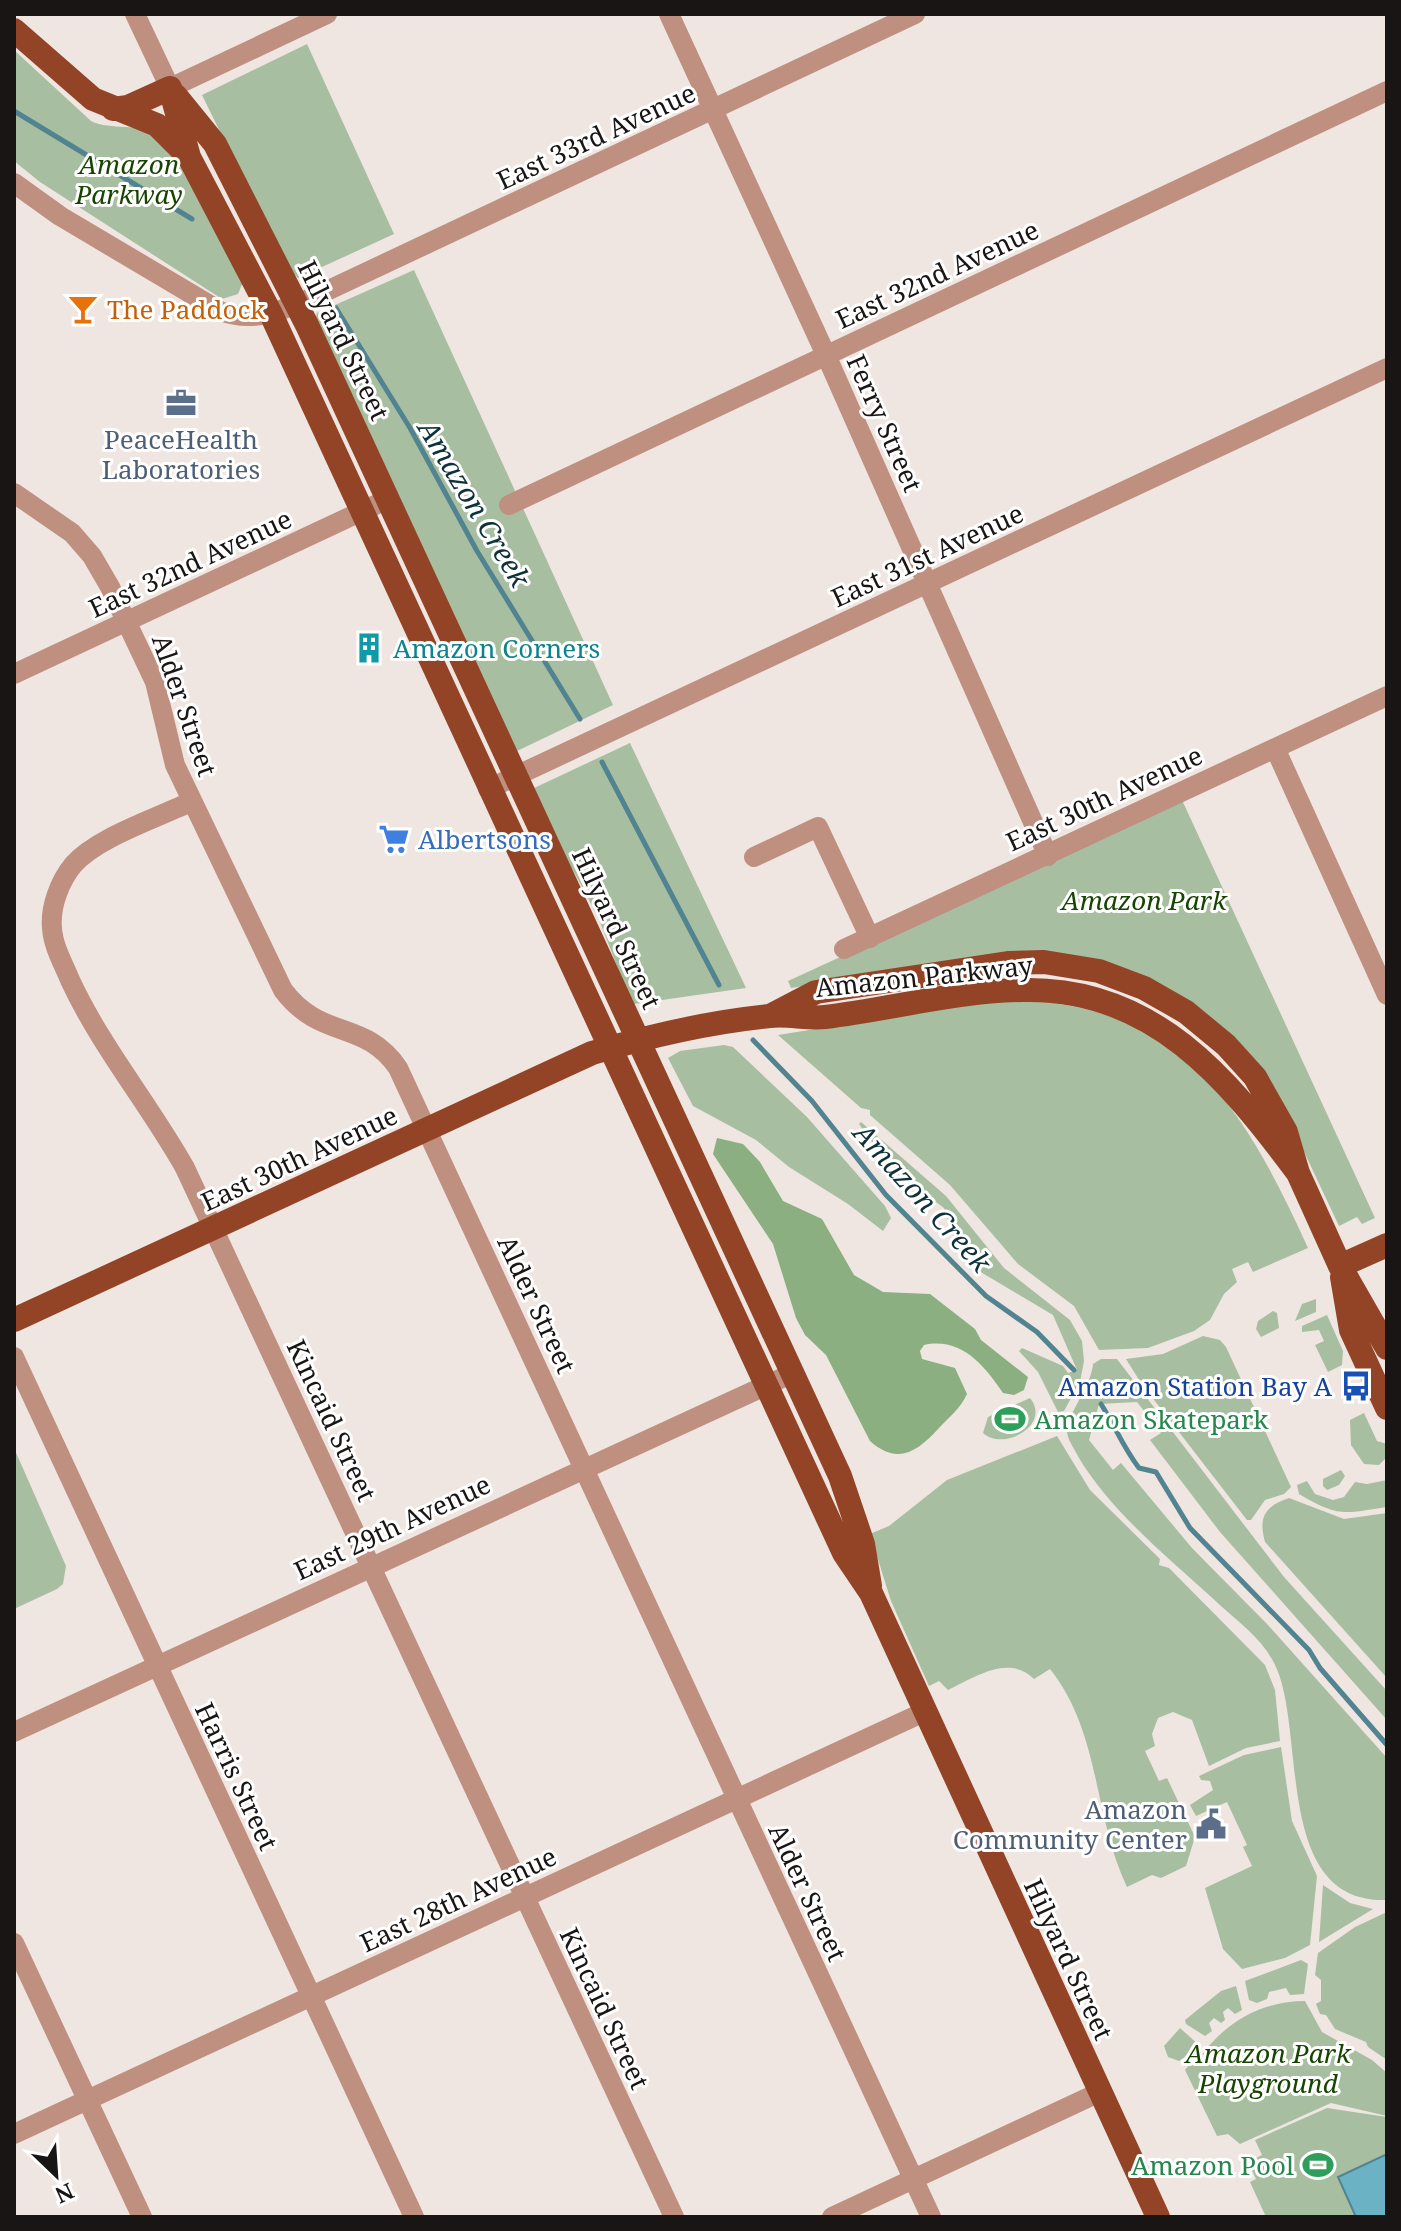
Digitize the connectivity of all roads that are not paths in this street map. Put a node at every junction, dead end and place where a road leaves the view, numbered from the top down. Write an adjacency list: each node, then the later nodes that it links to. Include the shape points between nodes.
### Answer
1 (135, 14): 6 (street, Hilyard Street)
2 (327, 14): 6 (street)
3 (669, 14): 9 (street, Ferry Street)
4 (915, 14): 9 (street, East 33rd Avenue)
5 (14, 30): 8 (main road, via 93,99)
6 (170, 88): 8 (main road); 10 (main road, Hilyard Street); 12 (main road, Hilyard Street, via 215,144)
7 (1387, 91): 14 (street, East 32nd Avenue)
8 (113, 109): 10 (main road, via 157,125)
9 (714, 110): 12 (street, East 33rd Avenue); 14 (street, Ferry Street)
10 (189, 157): 13 (main road, Hilyard Street)
11 (14, 183): 13 (street, via 220,311 248,318)
12 (297, 304): 13 (street, East 33rd Avenue); 17 (main road, Hilyard Street)
13 (271, 314): 19 (main road, Hilyard Street)
14 (826, 355): 18 (street, East 32nd Avenue); 20 (street, Ferry Street)
15 (1387, 368): 20 (street, East 31st Avenue)
16 (14, 493): 21 (street, Alder Street, via 72,533 92,556)
17 (388, 499): 19 (street, East 32nd Avenue); 25 (main road, Hilyard Street)
18 (509, 505)
19 (362, 512): 21 (street, East 32nd Avenue); 26 (main road, Hilyard Street)
20 (927, 584): 25 (street, East 31st Avenue); 28 (street, Ferry Street)
21 (127, 621): 22 (street, East 32nd Avenue); 27 (street, Alder Street, via 163,704 166,737)
22 (14, 674)
23 (1387, 696): 24 (street, East 30th Avenue)
24 (1275, 748): 28 (street, East 30th Avenue); 32 (street)
25 (516, 776): 26 (street, East 31st Avenue); 33 (main road, Hilyard Street)
26 (488, 789): 34 (main road, Hilyard Street)
27 (192, 801): 35 (street, Alder Street, via 283,990 314,1021 355,1033 388,1052); 36 (street, Kincaid Street, via 92,849 74,865 53,905 52,927 82,1006 164,1131)
28 (1048, 856): 30 (street, East 30th Avenue)
29 (754, 857): 30 (street, via 818,827)
30 (870, 938): 31 (street, East 30th Avenue)
31 (844, 949)
32 (1387, 995)
33 (638, 1040): 34 (main road, Amazon Parkway); 38 (main road, Amazon Parkway, via 772,1015 822,1017 1024,989 1094,997 1141,1017 1219,1075 1298,1173); 42 (main road, Hilyard Street)
34 (608, 1048): 35 (main road, East 30th Avenue); 43 (main road, Hilyard Street)
35 (427, 1128): 36 (main road, East 30th Avenue); 45 (street, Alder Street)
36 (213, 1229): 39 (main road, East 30th Avenue); 46 (street, Kincaid Street)
37 (1387, 1245): 38 (main road)
38 (1340, 1266): 40 (main road, Amazon Parkway); 44 (main road, Amazon Parkway, via 1351,1330)
39 (14, 1320)
40 (1387, 1348)
41 (14, 1357): 48 (street, Harris Street)
42 (793, 1373): 43 (street, East 29th Avenue); 47 (main road, Hilyard Street, via 853,1510)
43 (766, 1386): 45 (street, East 29th Avenue); 47 (main road, Hilyard Street, via 844,1553)
44 (1387, 1408)
45 (584, 1469): 46 (street, East 29th Avenue); 51 (street, Alder Street)
46 (372, 1567): 48 (street, East 29th Avenue); 52 (street, Kincaid Street)
47 (871, 1593): 49 (main road, Hilyard Street)
48 (157, 1666): 50 (street, East 29th Avenue); 54 (street, Harris Street)
49 (924, 1712): 51 (street, East 28th Avenue); 55 (main road, Hilyard Street)
50 (14, 1732)
51 (736, 1799): 52 (street, East 28th Avenue); 58 (street, Alder Street)
52 (525, 1897): 54 (street, East 28th Avenue); 61 (street, Kincaid Street)
53 (14, 1943): 56 (street)
54 (311, 1996): 56 (street, East 28th Avenue); 60 (street, Harris Street)
55 (1100, 2092): 58 (street); 64 (main road, Hilyard Street)
56 (87, 2100): 57 (street, East 28th Avenue); 59 (street)
57 (14, 2134)
58 (914, 2179): 62 (street); 63 (street, Alder Street)
59 (142, 2217)
60 (414, 2217)
61 (674, 2217)
62 (832, 2217)
63 (931, 2217)
64 (1158, 2217)

